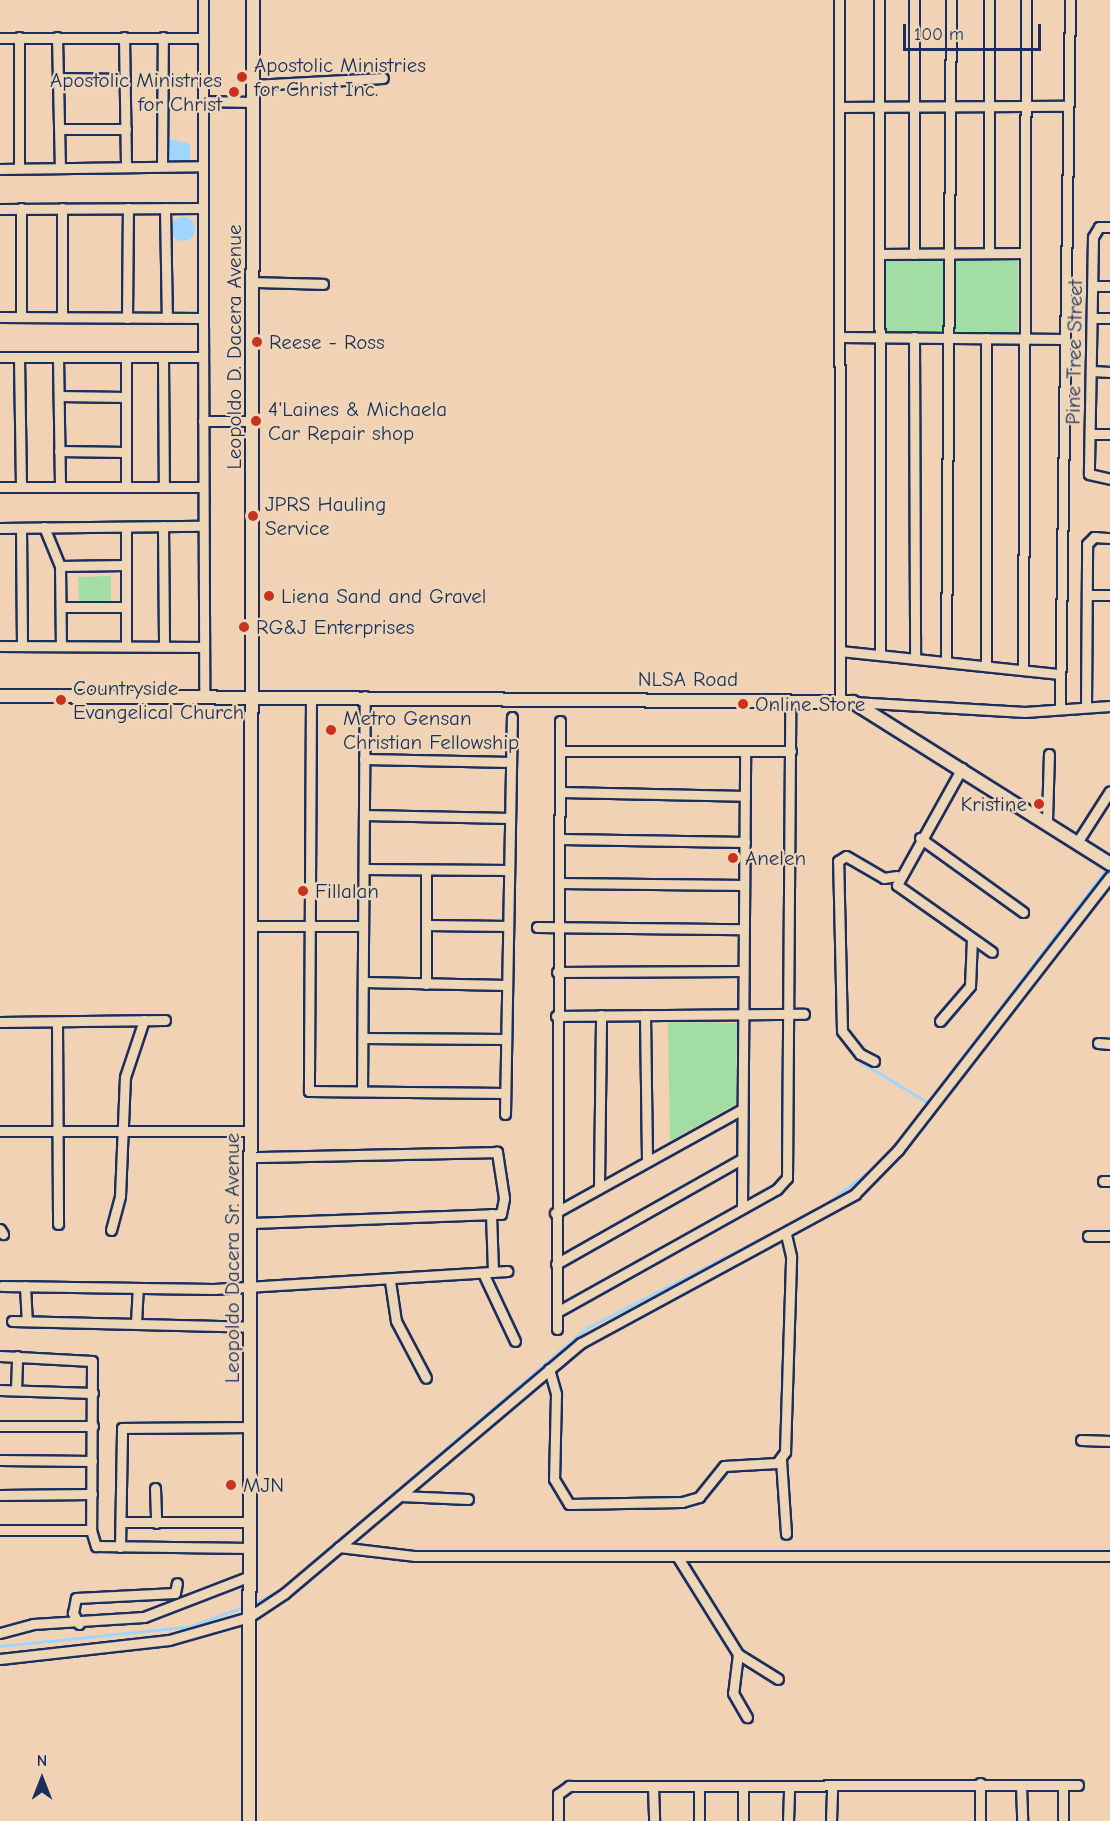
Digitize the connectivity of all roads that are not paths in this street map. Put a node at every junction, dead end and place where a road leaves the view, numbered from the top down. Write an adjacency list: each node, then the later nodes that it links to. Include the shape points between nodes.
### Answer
1 (203, 0): 15 (street)
2 (253, 0): 19 (main road, Leopoldo D. Dacera Avenue)
3 (839, 0): 26 (street)
4 (879, 0): 27 (street)
5 (914, 0): 28 (street)
6 (951, 0): 22 (street)
7 (988, 0): 23 (street)
8 (1026, 0): 24 (street)
9 (1070, 0): 25 (street)
10 (19, 37): 11 (street); 14 (street); 35 (street)
11 (57, 37): 12 (street); 16 (street)
12 (124, 37): 13 (street); 18 (street)
13 (163, 37): 15 (street); 32 (street)
14 (0, 38)
15 (203, 38): 20 (street)
16 (59, 78): 18 (street); 29 (street)
17 (382, 78): 19 (street)
18 (124, 79): 30 (street)
19 (253, 85): 21 (main road, Leopoldo D. Dacera Avenue)
20 (203, 101): 21 (street); 33 (street)
21 (253, 102): 49 (main road, Leopoldo D. Dacera Avenue)
22 (952, 106): 23 (street); 28 (street); 48 (street)
23 (989, 106): 24 (street); 44 (street)
24 (1025, 106): 25 (street); 45 (street)
25 (1068, 106): 67 (street)
26 (839, 107): 27 (street); 61 (street)
27 (879, 107): 28 (street); 46 (street)
28 (914, 107): 47 (street)
29 (60, 129): 30 (street); 34 (street)
30 (126, 129): 31 (street)
31 (126, 165): 32 (street); 34 (street)
32 (162, 165): 33 (street)
33 (203, 166): 41 (street)
34 (60, 167): 35 (street)
35 (19, 168): 36 (street)
36 (0, 169)
37 (21, 208): 38 (street); 42 (street); 54 (street)
38 (62, 208): 39 (street); 55 (street)
39 (128, 208): 40 (street); 56 (street)
40 (165, 208): 41 (street); 57 (street)
41 (203, 208): 58 (street)
42 (0, 209)
43 (1110, 227): 51 (street, Pine Tree Street, via 1099,227 1093,237)
44 (989, 253): 45 (street); 48 (street)
45 (1025, 253): 66 (street)
46 (880, 254): 47 (street); 62 (street)
47 (914, 254): 48 (street)
48 (953, 254): 64 (street)
49 (253, 282): 50 (street); 79 (main road, Leopoldo D. Dacera Avenue)
50 (323, 284)
51 (1094, 286): 52 (street); 59 (street, Pine Tree Street)
52 (1110, 286)
53 (0, 317): 54 (street)
54 (21, 317): 55 (street)
55 (62, 317): 56 (street)
56 (127, 318): 57 (street)
57 (167, 318): 58 (street)
58 (203, 318): 71 (street)
59 (1094, 318): 60 (street); 74 (street, Pine Tree Street)
60 (1110, 318)
61 (840, 337): 62 (street); 110 (street)
62 (880, 337): 63 (street); 111 (street)
63 (914, 337): 64 (street); 112 (street)
64 (951, 338): 65 (street); 113 (street)
65 (986, 338): 66 (street); 114 (street)
66 (1024, 339): 67 (street); 115 (street)
67 (1065, 339): 116 (street)
68 (0, 357): 72 (street)
69 (58, 357): 70 (street); 72 (street); 76 (street)
70 (126, 357): 73 (street); 77 (street)
71 (203, 357): 73 (street); 78 (street)
72 (20, 358): 86 (street)
73 (163, 358): 89 (street)
74 (1092, 371): 75 (street); 80 (street, Pine Tree Street)
75 (1110, 372)
76 (59, 396): 77 (street); 82 (street)
77 (126, 397): 83 (street)
78 (203, 421): 79 (street); 90 (street)
79 (253, 421): 118 (main road, Leopoldo D. Dacera Avenue)
80 (1090, 434): 81 (street); 84 (street, Pine Tree Street, via 1090,479)
81 (1110, 434)
82 (59, 451): 83 (street); 87 (street)
83 (126, 452): 88 (street)
84 (1110, 479)
85 (0, 487): 86 (street)
86 (21, 487): 87 (street)
87 (60, 487): 88 (street)
88 (126, 487): 89 (street)
89 (164, 487): 90 (street)
90 (203, 487): 92 (street)
91 (163, 526): 92 (street); 94 (street); 108 (street)
92 (203, 526): 109 (street)
93 (44, 527): 94 (street); 96 (street); 99 (street)
94 (126, 527): 98 (street)
95 (0, 528): 96 (street)
96 (21, 528): 104 (street)
97 (1110, 538): 100 (street, via 1089,539)
98 (125, 565): 99 (street); 103 (street)
99 (60, 566): 102 (street)
100 (1088, 595): 101 (street); 126 (street)
101 (1110, 595)
102 (61, 607): 103 (street); 106 (street)
103 (126, 607): 107 (street)
104 (22, 645): 105 (street); 106 (street)
105 (0, 646)
106 (61, 646): 107 (street)
107 (126, 646): 108 (street)
108 (164, 646): 109 (street)
109 (204, 647): 117 (street)
110 (840, 651): 111 (street); 123 (street)
111 (880, 655): 112 (street)
112 (915, 659): 113 (street)
113 (946, 662): 114 (street)
114 (986, 666): 115 (street)
115 (1023, 670): 116 (street)
116 (1060, 674): 125 (street)
117 (204, 695): 118 (main road, NLSA Road); 119 (main road, NLSA Road)
118 (255, 695): 120 (main road, NLSA Road); 156 (main road, Leopoldo Dacera Sr. Avenue)
119 (0, 696)
120 (311, 696): 121 (main road, NLSA Road); 157 (street)
121 (365, 696): 122 (main road, NLSA Road); 133 (street)
122 (790, 700): 123 (main road, NLSA Road); 130 (street)
123 (847, 701): 125 (street, via 1024,712); 135 (main road)
124 (1110, 706): 126 (street)
125 (1060, 707): 126 (street)
126 (1086, 707)
127 (512, 717): 134 (street)
128 (560, 721): 129 (street)
129 (561, 750): 131 (street); 137 (street)
130 (791, 751): 131 (street); 171 (street)
131 (745, 752): 138 (street)
132 (1049, 754): 141 (street)
133 (364, 759): 134 (street); 139 (street)
134 (511, 762): 140 (street)
135 (962, 768): 141 (main road); 142 (street)
136 (1110, 791): 144 (street)
137 (561, 792): 138 (street); 143 (street)
138 (745, 796): 145 (street)
139 (364, 815): 140 (street); 147 (street)
140 (510, 818): 149 (street)
141 (1047, 819): 144 (main road)
142 (920, 838): 150 (street); 154 (street)
143 (561, 839): 145 (street); 152 (street)
144 (1078, 841): 146 (main road)
145 (746, 842): 153 (street)
146 (1108, 863)
147 (364, 869): 148 (street); 158 (street)
148 (426, 870): 149 (street); 155 (street)
149 (509, 870): 159 (street)
150 (897, 876): 163 (street, via 900,891); 185 (street, via 884,878 846,856 838,861 842,1031 860,1054)
151 (1110, 877): 204 (street, via 872,1181)
152 (559, 883): 153 (street); 161 (street)
153 (744, 885): 162 (street)
154 (1023, 912)
155 (426, 925): 159 (street); 168 (street)
156 (254, 926): 157 (street); 192 (main road, Leopoldo Dacera Sr. Avenue)
157 (310, 926): 158 (street); 186 (street, via 309,1091)
158 (363, 926): 167 (street)
159 (508, 926): 169 (street)
160 (537, 927): 161 (street)
161 (556, 928): 162 (street); 166 (street)
162 (743, 929): 165 (street)
163 (972, 939): 164 (street); 178 (street, via 970,986)
164 (992, 952)
165 (743, 970): 166 (street); 170 (street)
166 (557, 972): 175 (street)
167 (363, 982): 168 (street); 181 (street)
168 (426, 984): 169 (street)
169 (507, 985): 182 (street)
170 (743, 1014): 171 (street); 174 (street); 188 (street)
171 (788, 1014): 172 (street); 198 (street, via 787,1178)
172 (804, 1014)
173 (601, 1015): 174 (street); 175 (street); 197 (street)
174 (645, 1015): 195 (street)
175 (556, 1016): 199 (street)
176 (144, 1020): 177 (street); 180 (street); 193 (street, via 125,1077 121,1117)
177 (165, 1020)
178 (940, 1021)
179 (0, 1022): 180 (street)
180 (57, 1022): 190 (street)
181 (363, 1038): 182 (street); 186 (street)
182 (506, 1039): 187 (street)
183 (1098, 1043): 184 (street)
184 (1110, 1044)
185 (874, 1061)
186 (362, 1091): 187 (street)
187 (506, 1093): 189 (street)
188 (741, 1110): 195 (street); 196 (street)
189 (505, 1114)
190 (59, 1130): 191 (street); 193 (street); 202 (street)
191 (0, 1131)
192 (252, 1131): 193 (street); 194 (main road, Leopoldo Dacera Sr. Avenue)
193 (126, 1133): 203 (street)
194 (252, 1156): 200 (street, via 497,1152 502,1160 503,1210); 201 (main road, Leopoldo Dacera Sr. Avenue)
195 (646, 1160): 197 (street)
196 (740, 1160): 198 (street); 207 (street)
197 (599, 1185): 199 (street)
198 (742, 1207): 215 (street)
199 (555, 1213): 207 (street)
200 (491, 1214): 201 (street); 209 (street)
201 (252, 1223): 213 (main road, Leopoldo Dacera Sr. Avenue)
202 (58, 1224)
203 (111, 1230)
204 (786, 1234): 224 (street, via 606,1328); 235 (street, via 791,1256)
205 (1088, 1236): 206 (street)
206 (1110, 1236)
207 (556, 1264): 215 (street)
208 (507, 1271): 209 (street)
209 (488, 1272): 210 (street); 221 (street)
210 (390, 1281): 213 (street); 225 (street, via 396,1322)
211 (2, 1286): 212 (street)
212 (25, 1286): 214 (street); 217 (street)
213 (251, 1287): 214 (street); 219 (main road, Leopoldo Dacera Sr. Avenue)
214 (138, 1288): 218 (street)
215 (556, 1312): 220 (street)
216 (12, 1321): 217 (street)
217 (27, 1321): 218 (street)
218 (136, 1323): 219 (street)
219 (251, 1327): 231 (main road, Leopoldo Dacera Sr. Avenue)
220 (557, 1329)
221 (515, 1341)
222 (0, 1356): 223 (street)
223 (17, 1356): 227 (street); 228 (street, via 88,1357 93,1364)
224 (549, 1369): 235 (street, via 556,1394 554,1479 569,1504 682,1502 699,1497 724,1466); 240 (street)
225 (426, 1378)
226 (0, 1390): 227 (street)
227 (16, 1390): 228 (street)
228 (93, 1393): 230 (street)
229 (0, 1426): 230 (street)
230 (93, 1426): 236 (street)
231 (250, 1427): 242 (street, via 122,1428); 243 (main road, Leopoldo Dacera Sr. Avenue)
232 (1081, 1440): 233 (street)
233 (1110, 1441)
234 (0, 1460): 236 (street)
235 (782, 1460): 247 (street)
236 (92, 1461): 238 (street)
237 (155, 1488): 244 (street)
238 (92, 1494): 239 (street); 246 (street)
239 (0, 1495)
240 (400, 1496): 241 (street); 249 (street)
241 (468, 1499)
242 (121, 1522): 244 (street); 248 (street)
243 (250, 1522): 244 (street); 250 (main road, Leopoldo Dacera Sr. Avenue)
244 (156, 1523)
245 (0, 1530): 246 (street)
246 (91, 1530): 248 (street, via 96,1546)
247 (786, 1534)
248 (120, 1547): 250 (street)
249 (339, 1547): 251 (street, via 415,1556); 255 (street)
250 (250, 1548): 253 (main road, Leopoldo Dacera Sr. Avenue)
251 (677, 1556): 252 (street); 258 (street)
252 (1110, 1556)
253 (250, 1576): 255 (main road, Leopoldo Dacera Sr. Avenue); 256 (street, via 144,1617)
254 (177, 1583): 256 (street, via 175,1593 76,1598 73,1613)
255 (249, 1617): 259 (street, via 169,1640); 271 (main road, Leopoldo Dacera Sr. Avenue)
256 (79, 1624): 257 (street, via 33,1624)
257 (0, 1633)
258 (738, 1654): 260 (street); 261 (street, via 733,1693)
259 (0, 1659)
260 (778, 1678)
261 (747, 1717)
262 (980, 1783): 263 (street); 264 (street); 278 (street)
263 (832, 1785): 268 (street); 277 (street)
264 (1021, 1785): 265 (street); 279 (street)
265 (1063, 1785): 266 (street); 280 (street)
266 (1078, 1785)
267 (653, 1787): 269 (street); 272 (street, via 565,1786 558,1794); 273 (street)
268 (789, 1787): 270 (street); 276 (street)
269 (699, 1788): 270 (street); 274 (street)
270 (743, 1788): 275 (street)
271 (249, 1821)
272 (558, 1821)
273 (654, 1821)
274 (699, 1821)
275 (743, 1821)
276 (788, 1821)
277 (831, 1821)
278 (980, 1821)
279 (1022, 1821)
280 (1063, 1821)

